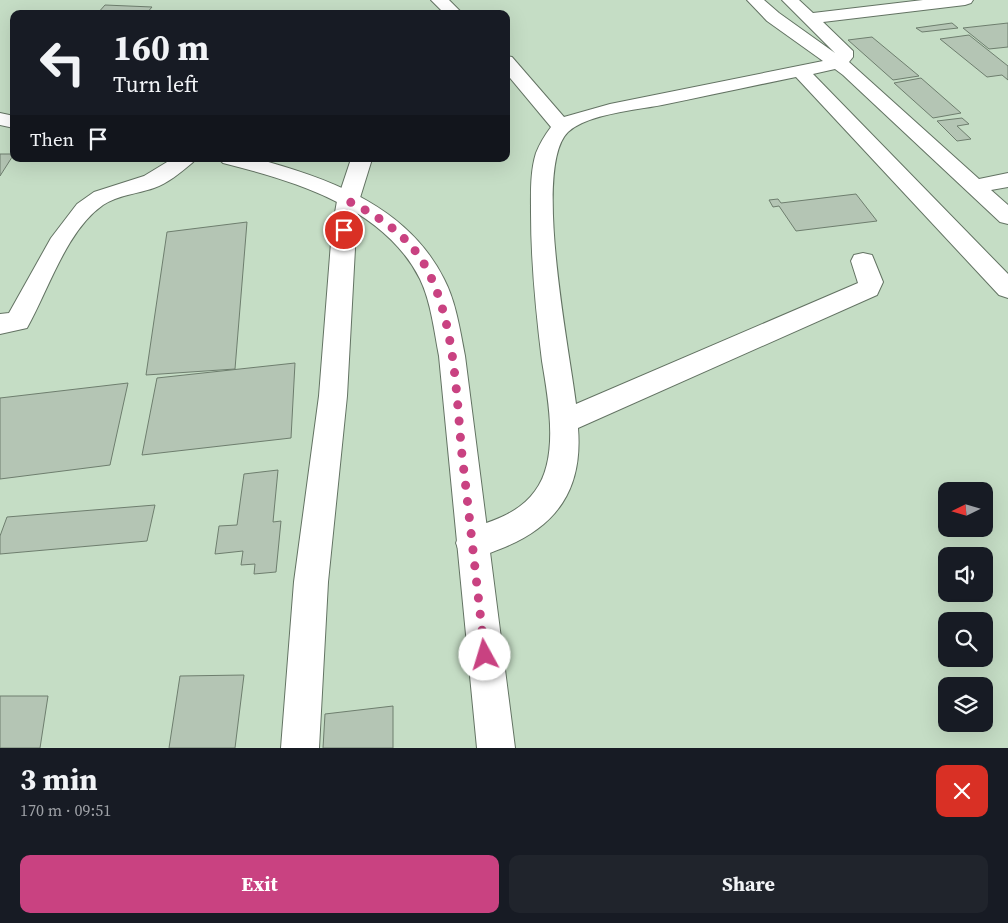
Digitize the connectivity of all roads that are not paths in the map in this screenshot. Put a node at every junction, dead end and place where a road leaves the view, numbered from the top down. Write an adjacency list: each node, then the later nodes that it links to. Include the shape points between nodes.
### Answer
1 (439, 0): 5 (street)
2 (755, 0): 7 (street, via 773,17)
3 (790, 0): 6 (street)
4 (965, 0): 6 (street)
5 (450, 10)
6 (810, 18): 7 (street, via 844,51 844,58)
7 (838, 63): 9 (street); 15 (street)
8 (510, 66): 10 (street)
9 (801, 72): 10 (street, via 610,110 574,120); 19 (street)
10 (562, 127): 21 (street, via 553,138 544,166 542,236)
11 (181, 162): 20 (street, via 154,180 104,196 81,211 59,244 18,321)
12 (241, 162): 16 (street, via 297,178)
13 (360, 162): 16 (street)
14 (1008, 180): 15 (street)
15 (975, 186): 17 (street)
16 (348, 201): 22 (street, via 388,225 408,242 432,279 440,300 452,356); 23 (street, via 333,396 311,582)
17 (1008, 218)
18 (863, 261): 21 (street, via 871,282 868,289)
19 (1008, 289)
20 (0, 324)
21 (563, 422): 22 (street, via 563,457 556,482 544,503 512,531)
22 (472, 543): 24 (street)
23 (300, 748)
24 (496, 748)

